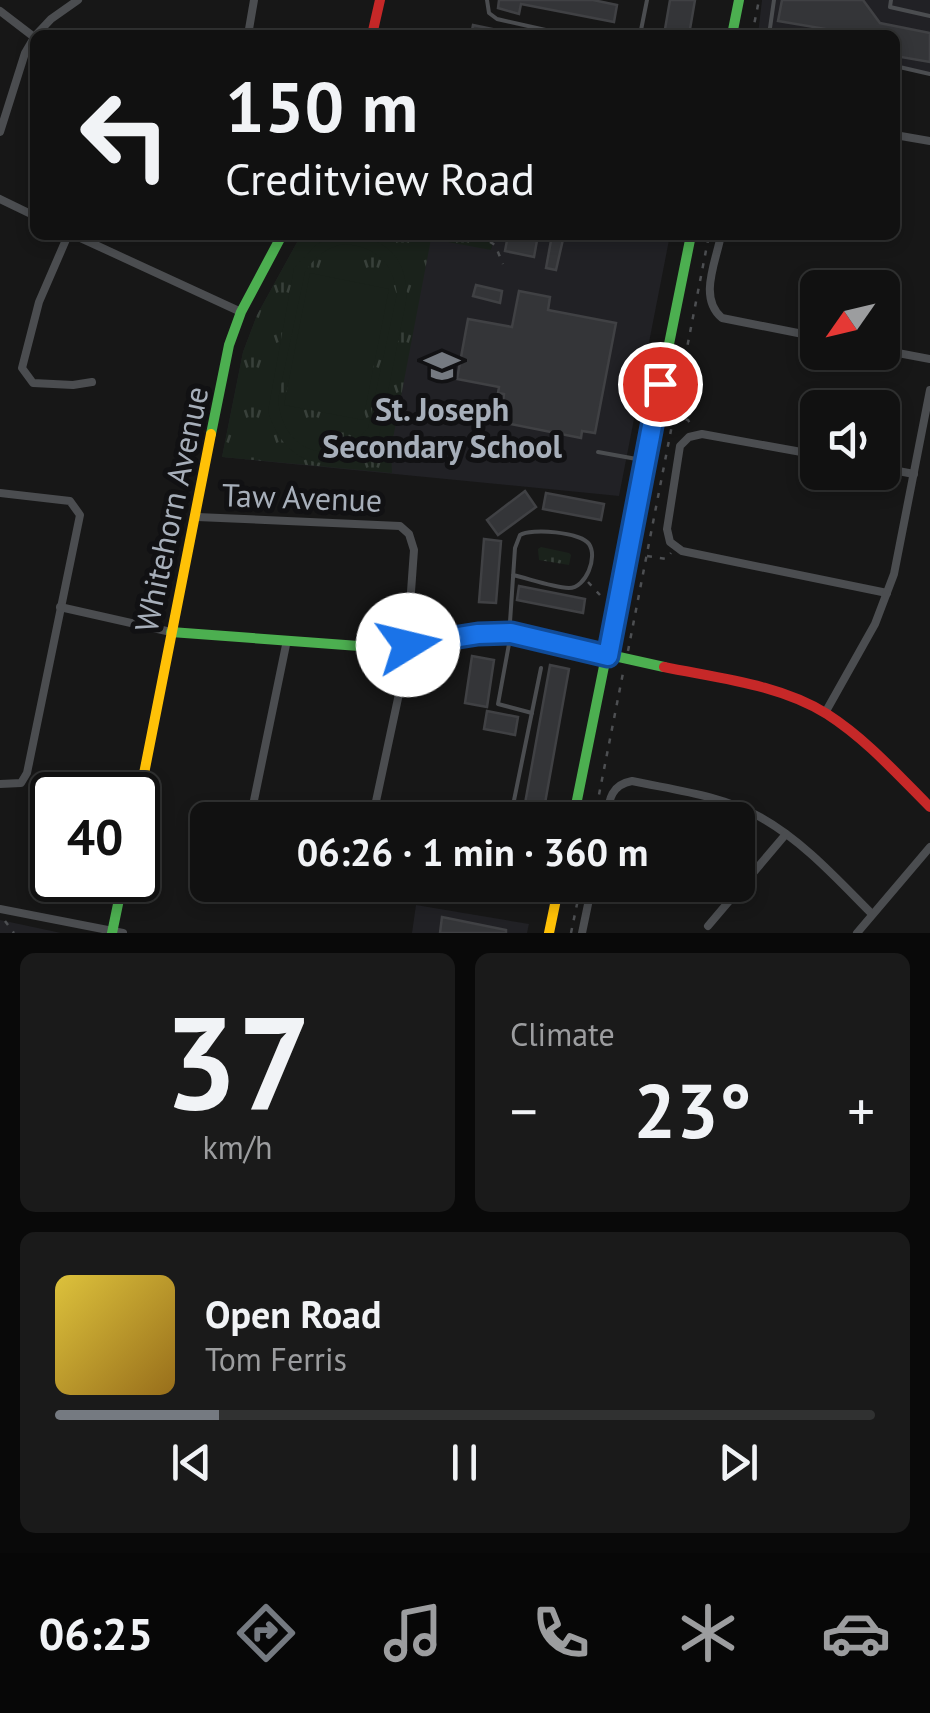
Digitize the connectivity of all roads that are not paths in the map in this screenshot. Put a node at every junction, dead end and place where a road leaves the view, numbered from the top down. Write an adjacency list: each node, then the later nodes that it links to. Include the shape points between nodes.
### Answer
1 (78, 0): 11 (street)
2 (254, 0): 12 (street)
3 (380, 0): 13 (street)
4 (487, 0): 14 (lane, via 497,19)
5 (648, 0): 15 (lane)
6 (739, 0): 16 (street)
7 (774, 0): 17 (lane)
8 (892, 0): 10 (lane, via 890,8)
9 (0, 11): 18 (street)
10 (930, 16)
11 (40, 30)
12 (249, 30)
13 (373, 30)
14 (546, 30)
15 (641, 30)
16 (733, 30)
17 (771, 30)
18 (30, 32)
19 (30, 44): 22 (street)
20 (900, 67): 21 (lane)
21 (930, 74)
22 (0, 132)
23 (900, 136): 24 (street)
24 (930, 142)
25 (0, 199): 26 (street)
26 (30, 214)
27 (69, 240): 36 (street, via 39,302 22,368 33,382)
28 (82, 240): 32 (street)
29 (279, 240): 32 (street, Whitehorn Avenue)
30 (690, 240): 40 (street)
31 (720, 240): 33 (street, via 708,296 712,309 722,318)
32 (241, 312): 44 (street, Whitehorn Avenue)
33 (800, 333)
34 (900, 353): 35 (street)
35 (930, 359)
36 (92, 382)
37 (930, 390): 42 (street)
38 (598, 452): 40 (lane)
39 (800, 453): 46 (street, via 696,435 680,446 667,529 676,548)
40 (646, 461): 52 (street)
41 (900, 471): 42 (street)
42 (914, 474): 46 (street)
43 (0, 493): 47 (street, via 77,506 79,525)
44 (197, 517): 48 (street, Whitehorn Avenue); 51 (street, Taw Avenue, via 400,526 414,550)
45 (513, 575): 45 (lane, via 520,535 537,530 583,538 592,551 579,586); 49 (lane)
46 (887, 593): 55 (street)
47 (60, 607): 48 (street); 57 (street, via 27,773 21,783)
48 (172, 632): 50 (street); 56 (street, Whitehorn Avenue)
49 (511, 633): 51 (street); 52 (street); 54 (lane, via 498,704)
50 (287, 640): 51 (street); 58 (street)
51 (408, 645): 59 (street)
52 (608, 656): 55 (street, via 766,689); 61 (street)
53 (541, 668): 54 (lane)
54 (532, 713): 60 (lane)
55 (825, 713): 64 (street)
56 (144, 772)
57 (0, 784)
58 (254, 802)
59 (376, 802)
60 (514, 802)
61 (577, 802)
62 (610, 802): 63 (street, via 617,786 632,781)
63 (723, 802)
64 (930, 807)
65 (755, 814): 66 (street)
66 (786, 834): 72 (street); 73 (street)
67 (930, 847): 72 (street)
68 (119, 902): 74 (street)
69 (555, 902): 75 (street)
70 (588, 902): 76 (street)
71 (0, 909): 74 (street)
72 (872, 914): 77 (street)
73 (708, 926)
74 (116, 932)
75 (548, 932)
76 (582, 933)
77 (857, 933)

